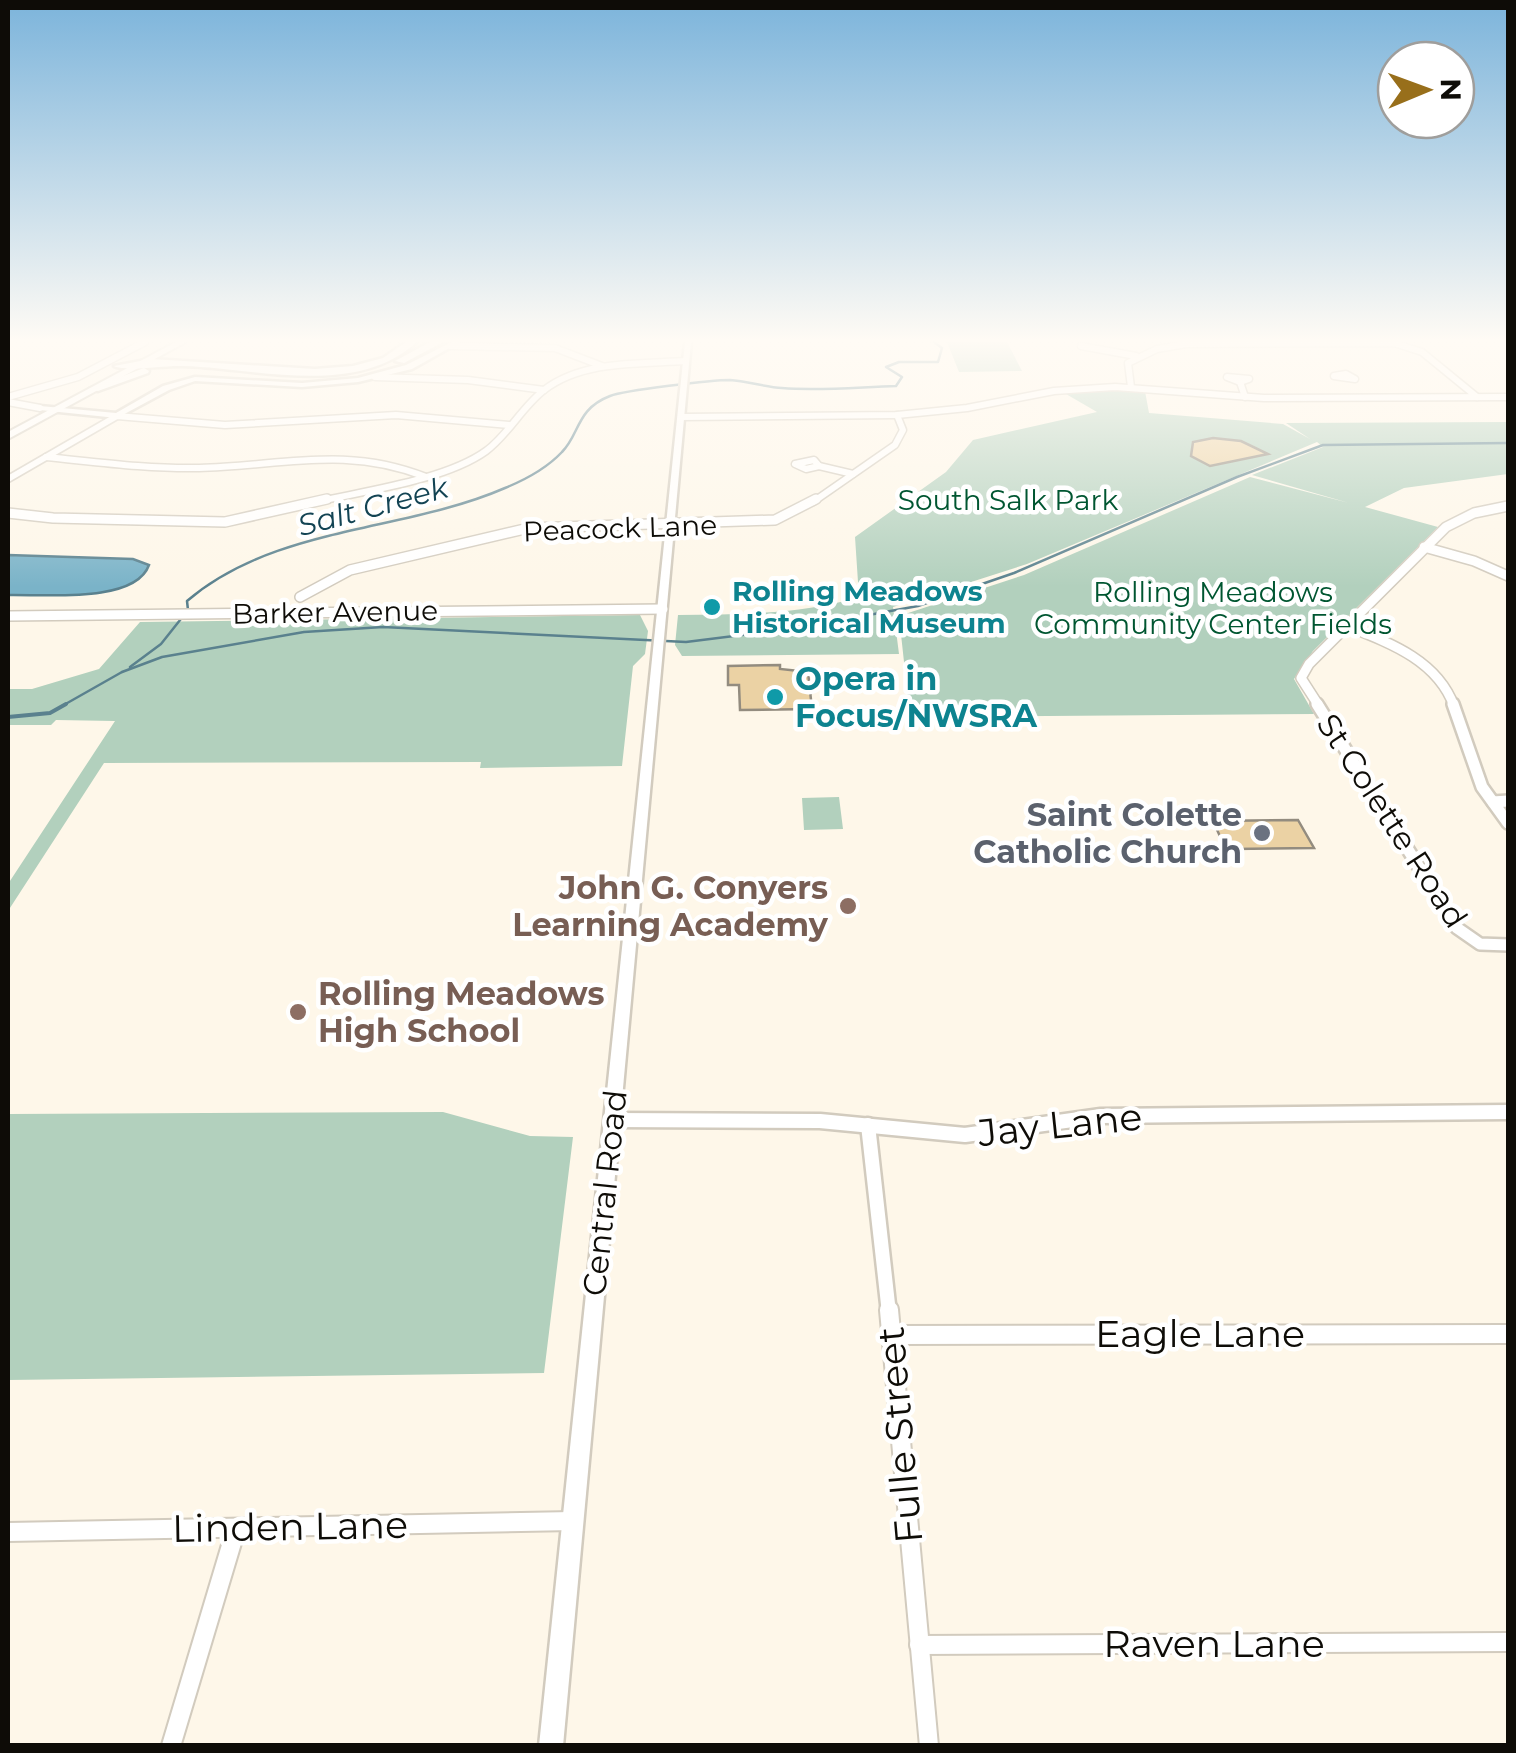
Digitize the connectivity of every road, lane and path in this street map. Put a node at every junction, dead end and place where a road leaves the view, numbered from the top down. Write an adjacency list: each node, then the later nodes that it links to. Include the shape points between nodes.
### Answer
1 (31, 424): 10 (main road)
2 (103, 424): 11 (street)
3 (201, 424): 4 (street)
4 (259, 424)
5 (486, 424): 9 (street)
6 (510, 424): 9 (street)
7 (680, 424): 18 (street, Central Road)
8 (900, 424): 13 (street, Peacock Lane, via 899,440)
9 (508, 426): 14 (street, via 485,452)
10 (8, 436)
11 (46, 456): 14 (street, via 196,468 366,456); 15 (street)
12 (819, 466): 13 (street)
13 (853, 474): 18 (street, Peacock Lane, via 776,520)
14 (426, 477): 17 (street, via 225,522)
15 (8, 480)
16 (1508, 506): 19 (street, via 1460,519)
17 (8, 513)
18 (671, 524): 21 (street, Peacock Lane, via 570,524 512,532 338,574); 22 (street, Central Road)
19 (1424, 546): 20 (street); 24 (street)
20 (1508, 576)
21 (300, 597)
22 (663, 609): 23 (street, Barker Avenue); 30 (street, Central Road)
23 (8, 616)
24 (1347, 626): 26 (street, via 1404,650 1446,685); 28 (street, St Colette Road, via 1302,671 1304,688 1458,928 1471,940)
25 (1508, 801): 26 (street)
26 (1492, 802): 27 (street)
27 (1508, 822)
28 (1508, 945)
29 (1508, 1112): 31 (street, Jay Lane, via 1101,1116 965,1135)
30 (612, 1120): 31 (street, Jay Lane); 34 (street, Central Road)
31 (868, 1124): 33 (street, Fulle Street)
32 (1508, 1334): 33 (street, Eagle Lane)
33 (892, 1335): 38 (street, Fulle Street)
34 (573, 1522): 35 (street, Linden Lane); 40 (street, Central Road)
35 (236, 1529): 36 (street, Linden Lane); 39 (street)
36 (8, 1532)
37 (1508, 1642): 38 (street, Raven Lane)
38 (919, 1645): 41 (street, Fulle Street)
39 (172, 1746)
40 (551, 1746)
41 (929, 1746)

